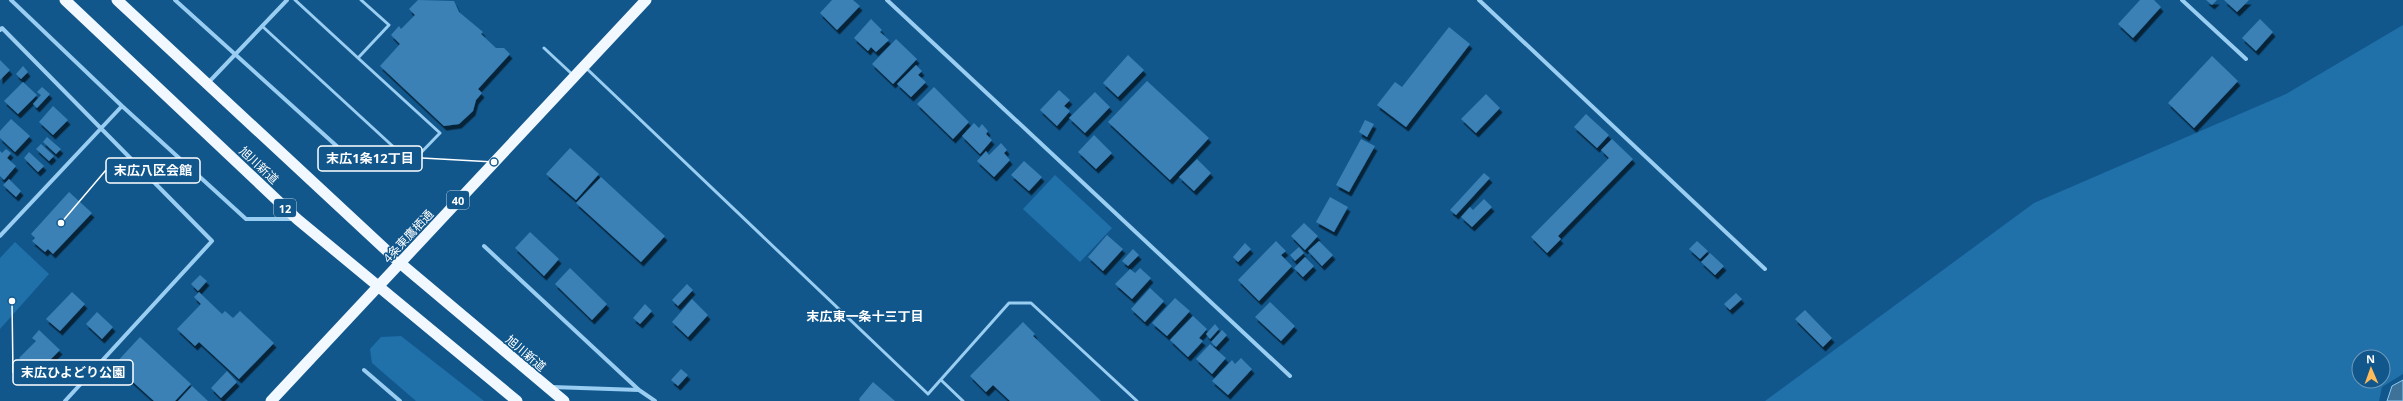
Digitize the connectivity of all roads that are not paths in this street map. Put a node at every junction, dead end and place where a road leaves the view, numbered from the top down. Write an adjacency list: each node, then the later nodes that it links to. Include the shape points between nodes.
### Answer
1 (10, 0): 21 (street)
2 (65, 0): 24 (highway, 旭川新道 / 12)
3 (117, 0): 20 (highway, 旭川新道)
4 (175, 0): 15 (street)
5 (287, 0): 12 (street)
6 (295, 0): 16 (lane)
7 (361, 0): 16 (lane, via 389,25)
8 (646, 0): 18 (highway, 4条東鷹栖通 / 40)
9 (887, 0): 31 (street)
10 (1479, 0): 28 (street)
11 (2182, 0): 17 (street)
12 (262, 26): 15 (street); 16 (lane, via 411,163 440,133)
13 (0, 30): 22 (street, via 2,28)
14 (544, 48): 19 (lane)
15 (235, 55): 20 (street); 23 (street)
16 (358, 58)
17 (2246, 59)
18 (584, 66): 19 (highway, 4条東鷹栖通 / 40); 32 (lane, via 928,394)
19 (574, 76): 27 (highway, 4条東鷹栖通 / 40)
20 (207, 84): 27 (highway, 旭川新道)
21 (122, 106): 22 (street); 24 (street, via 246,219)
22 (100, 128): 25 (street); 35 (street, via 212,242)
23 (361, 168)
24 (296, 219): 29 (highway, 旭川新道 / 12)
25 (0, 236)
26 (484, 246): 34 (street)
27 (400, 263): 29 (highway, 4条東鷹栖通 / 40); 33 (highway, 旭川新道)
28 (1764, 269)
29 (378, 288): 36 (highway, 4条東鷹栖通 / 40); 38 (highway, 旭川新道 / 12)
30 (364, 370): 37 (street)
31 (1290, 376)
32 (941, 380): 41 (lane); 42 (lane, via 1009,303 1031,302)
33 (546, 387): 34 (street); 39 (highway, 旭川新道)
34 (639, 390): 40 (street)
35 (65, 401)
36 (271, 401)
37 (400, 401)
38 (517, 401)
39 (564, 401)
40 (655, 401)
41 (963, 401)
42 (1136, 401)

